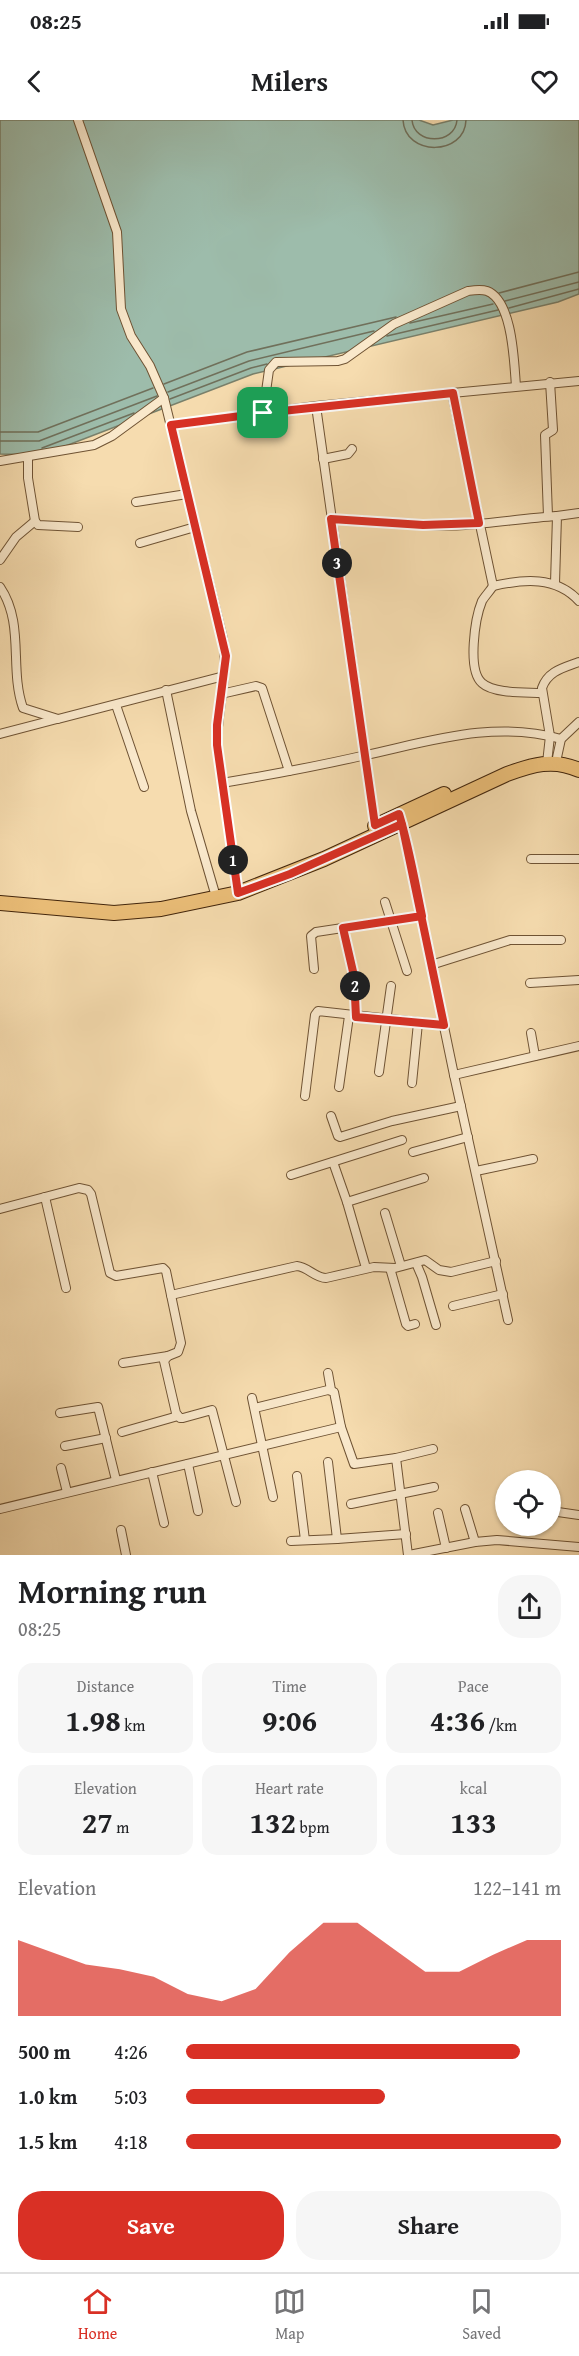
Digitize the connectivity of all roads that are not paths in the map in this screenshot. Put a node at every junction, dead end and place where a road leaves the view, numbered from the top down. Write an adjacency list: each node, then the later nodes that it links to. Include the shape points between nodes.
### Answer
1 (78, 120): 6 (street, via 117,232 121,309)
2 (579, 381): 3 (street)
3 (550, 382): 4 (street); 17 (street, via 553,430 545,435)
4 (516, 386): 5 (street); 8 (street, via 509,325 496,297 479,289 394,324 338,361 276,362 268,370)
5 (453, 393): 7 (street); 20 (street)
6 (164, 398): 9 (street); 11 (street, via 101,442)
7 (316, 406): 8 (street); 12 (street)
8 (263, 413): 9 (street)
9 (171, 425): 14 (street)
10 (352, 449): 12 (street, via 348,454)
11 (28, 458): 13 (street); 19 (street)
12 (323, 459): 18 (street)
13 (0, 461)
14 (187, 494): 15 (street); 22 (street)
15 (136, 502)
16 (579, 513): 17 (street)
17 (552, 516): 20 (street); 25 (street)
18 (331, 519): 20 (street, via 415,525); 40 (street)
19 (35, 521): 21 (street, via 45,526); 24 (street, via 16,537)
20 (479, 523): 26 (street)
21 (78, 527)
22 (195, 528): 23 (street); 30 (street, via 223,639)
23 (140, 543)
24 (0, 560)
25 (555, 583): 26 (street, via 519,581); 28 (street)
26 (493, 586): 32 (street, via 478,617 476,674 484,685 492,688)
27 (0, 587): 35 (street, via 9,600 15,624 17,691 23,708)
28 (579, 601)
29 (579, 662): 32 (street, via 548,676)
30 (224, 676): 31 (street); 33 (street)
31 (166, 690): 34 (street); 52 (street, via 191,811)
32 (542, 693): 38 (street)
33 (221, 694): 44 (street, via 262,688); 45 (street, via 217,745)
34 (116, 705): 35 (street); 46 (street)
35 (58, 719): 37 (street)
36 (579, 722): 39 (street)
37 (0, 734)
38 (550, 736): 39 (street); 40 (street, via 471,732); 41 (street)
39 (561, 739): 41 (street)
40 (364, 756): 44 (street); 48 (street)
41 (551, 758): 42 (main road); 43 (main road); 47 (main road, via 529,758 504,766)
42 (579, 761)
43 (579, 770)
44 (289, 771): 45 (street)
45 (222, 783): 51 (street)
46 (144, 787)
47 (401, 819): 48 (main road); 51 (main road, via 290,874); 56 (street)
48 (375, 825): 51 (main road)
49 (531, 859): 50 (street)
50 (579, 859)
51 (237, 889): 52 (main road); 55 (main road, via 160,909 114,913)
52 (214, 891): 53 (main road, via 130,904)
53 (0, 895)
54 (385, 902): 57 (street)
55 (0, 903)
56 (422, 916): 57 (street); 60 (street)
57 (392, 921): 58 (street); 62 (street)
58 (343, 928): 61 (street, via 311,936); 66 (street, via 354,976)
59 (561, 940): 60 (street, via 510,940)
60 (431, 965): 69 (street)
61 (314, 969)
62 (407, 971)
63 (579, 980): 64 (street)
64 (530, 983)
65 (391, 986): 67 (street)
66 (353, 1016): 67 (street); 76 (street); 77 (street, via 323,1010 315,1015)
67 (387, 1019): 68 (street); 73 (street)
68 (418, 1023): 69 (street); 75 (street)
69 (444, 1025): 74 (street)
70 (531, 1033): 72 (street)
71 (579, 1046): 72 (street)
72 (535, 1056): 74 (street)
73 (379, 1072)
74 (454, 1075): 78 (street)
75 (412, 1083)
76 (339, 1087)
77 (304, 1096)
78 (461, 1106): 79 (street, via 340,1137); 80 (street)
79 (331, 1116)
80 (468, 1137): 82 (street); 85 (street)
81 (402, 1140): 84 (street)
82 (413, 1152)
83 (533, 1159): 85 (street)
84 (333, 1162): 86 (street); 89 (street)
85 (476, 1171): 92 (street)
86 (291, 1175)
87 (424, 1178): 89 (street)
88 (45, 1197): 90 (street); 97 (street); 99 (street, via 79,1188 88,1190 110,1273 116,1276 163,1268)
89 (347, 1202): 95 (street)
90 (0, 1209)
91 (385, 1213): 94 (street)
92 (496, 1260): 93 (street, via 451,1272 439,1270 425,1260); 98 (street)
93 (416, 1263): 94 (street); 103 (street)
94 (401, 1266): 96 (street)
95 (366, 1268): 96 (street); 99 (street, via 320,1278 297,1266)
96 (390, 1268): 102 (street, via 406,1324)
97 (66, 1288)
98 (503, 1294): 100 (street); 101 (street)
99 (171, 1295): 104 (street, via 181,1343 178,1352)
100 (453, 1306)
101 (508, 1320)
102 (415, 1324)
103 (436, 1325)
104 (168, 1356): 105 (street); 111 (street, via 164,1365)
105 (123, 1363)
106 (328, 1373): 107 (street)
107 (331, 1390): 109 (street); 112 (street)
108 (252, 1398): 109 (street)
109 (255, 1408): 116 (street)
110 (60, 1413): 114 (street, via 96,1406)
111 (178, 1416): 113 (street); 118 (street, via 212,1410)
112 (341, 1427): 116 (street); 119 (street, via 354,1464)
113 (122, 1432)
114 (106, 1438): 115 (street); 125 (street)
115 (65, 1446)
116 (263, 1446): 118 (street); 129 (street)
117 (433, 1449): 119 (street)
118 (225, 1456): 121 (street); 130 (street)
119 (396, 1458): 128 (street)
120 (328, 1462): 141 (street)
121 (188, 1464): 123 (street); 134 (street)
122 (61, 1468): 127 (street)
123 (152, 1472): 125 (street); 138 (street)
124 (297, 1476): 142 (street)
125 (116, 1480): 127 (street)
126 (434, 1487): 128 (street)
127 (67, 1492): 132 (street)
128 (401, 1495): 131 (street); 140 (street)
129 (273, 1497)
130 (236, 1502)
131 (351, 1504)
132 (0, 1509)
133 (465, 1509): 144 (street)
134 (198, 1510)
135 (561, 1512): 137 (street)
136 (438, 1513): 146 (street)
137 (579, 1515)
138 (164, 1523)
139 (121, 1530): 147 (street)
140 (406, 1534): 141 (street); 148 (street)
141 (337, 1539): 142 (street)
142 (305, 1540): 143 (street)
143 (291, 1541)
144 (475, 1542): 145 (street, via 497,1540); 146 (street)
145 (579, 1547)
146 (446, 1548): 148 (street)
147 (126, 1555)
148 (409, 1555)

